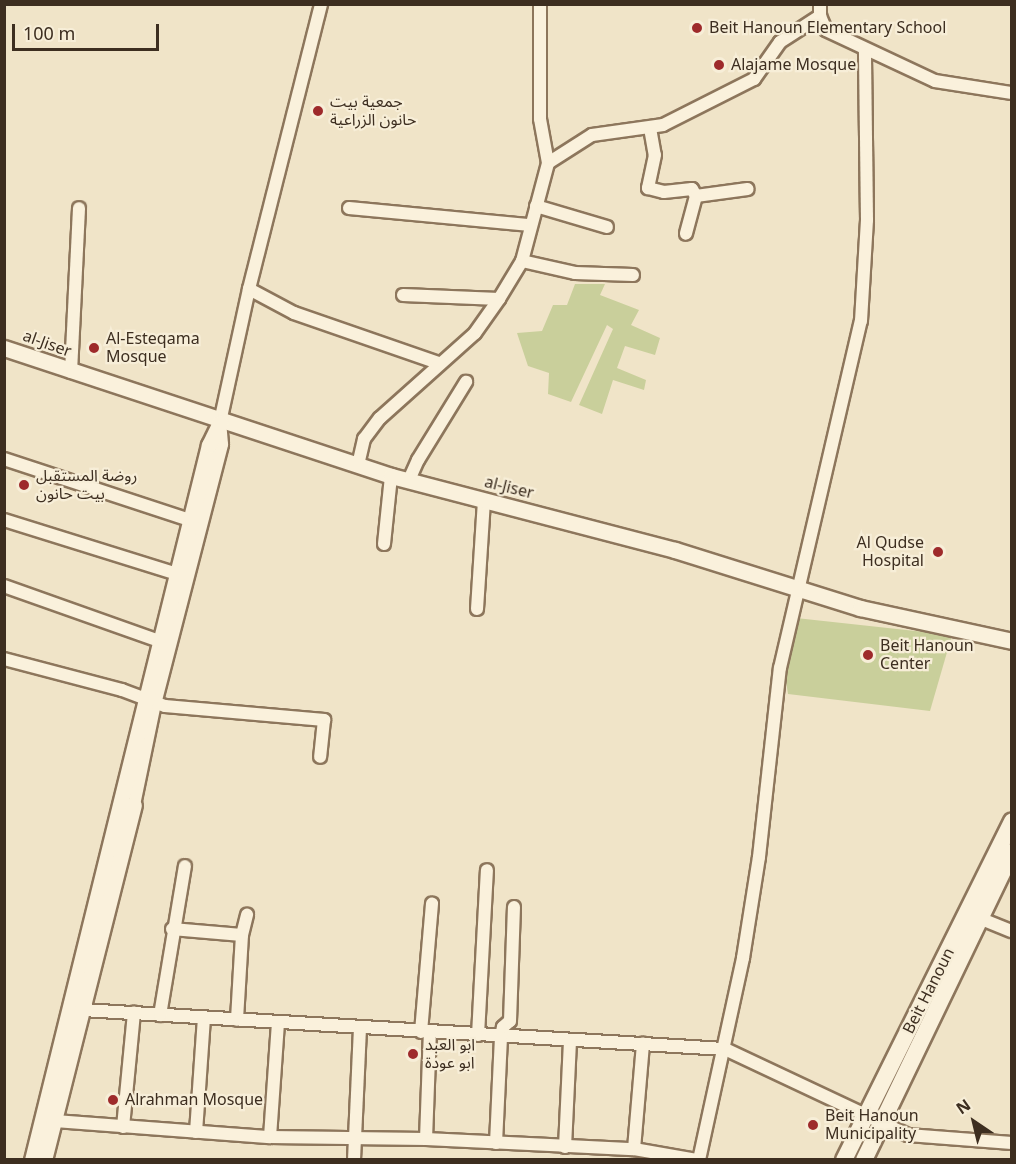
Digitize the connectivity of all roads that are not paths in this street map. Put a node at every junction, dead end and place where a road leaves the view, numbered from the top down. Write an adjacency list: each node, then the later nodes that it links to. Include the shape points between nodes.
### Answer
1 (321, 4): 18 (street)
2 (540, 4): 7 (street, via 540,119)
3 (820, 10): 4 (street, via 826,30); 6 (street, via 780,42 754,79 679,118)
4 (865, 49): 5 (street, via 935,81); 36 (street, via 867,220 861,321)
5 (1011, 93)
6 (650, 128): 7 (street, via 592,135); 9 (street, via 654,155 648,188 664,192 692,189)
7 (548, 163): 10 (street)
8 (748, 189): 9 (street)
9 (696, 196): 15 (street)
10 (536, 206): 13 (street); 14 (street)
11 (79, 208): 23 (street)
12 (349, 208): 13 (street)
13 (530, 225): 16 (street)
14 (607, 227)
15 (686, 234)
16 (522, 261): 17 (street, via 575,273); 20 (street)
17 (633, 275)
18 (249, 289): 22 (street, via 294,313); 25 (street)
19 (403, 295): 20 (street)
20 (499, 299): 22 (street, via 475,333)
21 (5, 348): 23 (street, al-Jiser)
22 (438, 363): 27 (street, via 380,418 364,439)
23 (71, 372): 25 (street, al-Jiser)
24 (466, 382): 29 (street)
25 (220, 422): 27 (street, al-Jiser); 32 (street, via 209,445)
26 (4, 459): 32 (street, via 187,519)
27 (358, 465): 28 (street, al-Jiser)
28 (392, 476): 29 (street, al-Jiser); 33 (street)
29 (409, 480): 30 (street, al-Jiser)
30 (484, 500): 36 (street, al-Jiser, via 675,550); 37 (street)
31 (4, 520): 34 (street)
32 (195, 526): 34 (street)
33 (384, 544)
34 (184, 576): 39 (street)
35 (4, 586): 39 (street)
36 (798, 589): 38 (street, al-Jiser, via 900,618); 67 (street, via 780,668 759,857)
37 (477, 609)
38 (1011, 641)
39 (166, 644): 41 (street)
40 (4, 659): 41 (street)
41 (151, 701): 42 (street, via 324,720); 43 (street); 79 (street)
42 (320, 757)
43 (134, 805): 55 (street)
44 (1011, 821): 68 (main road, Beit Hanoun)
45 (1011, 852): 51 (main road, Beit Hanoun)
46 (185, 866): 52 (street)
47 (487, 870): 63 (street)
48 (432, 903): 62 (street)
49 (514, 907): 64 (street, via 510,1021 502,1027)
50 (247, 915): 54 (street)
51 (979, 918): 53 (street); 68 (main road, Beit Hanoun)
52 (172, 929): 54 (street); 57 (street)
53 (1011, 931)
54 (242, 935): 59 (street)
55 (83, 1010): 56 (street); 69 (street)
56 (134, 1013): 57 (street); 70 (street)
57 (160, 1015): 58 (street)
58 (204, 1018): 59 (street); 71 (street)
59 (237, 1020): 60 (street)
60 (278, 1024): 61 (street); 72 (street)
61 (360, 1028): 62 (street); 74 (street)
62 (426, 1032): 63 (street); 73 (street)
63 (478, 1035): 64 (street)
64 (501, 1037): 65 (street); 75 (street)
65 (570, 1040): 66 (street); 77 (street)
66 (644, 1042): 67 (street); 78 (street)
67 (724, 1049): 68 (street); 82 (street)
68 (875, 1120): 76 (street, via 908,1134); 83 (main road, Beit Hanoun); 84 (main road, Beit Hanoun)
69 (55, 1121): 70 (street); 80 (street)
70 (123, 1127): 71 (street)
71 (196, 1131): 72 (street)
72 (270, 1137): 74 (street)
73 (426, 1139): 74 (street); 75 (street)
74 (355, 1140): 81 (street)
75 (496, 1143): 77 (street)
76 (1011, 1143)
77 (565, 1147): 78 (street)
78 (634, 1149): 82 (street)
79 (32, 1160)
80 (44, 1160)
81 (354, 1160)
82 (698, 1160)
83 (844, 1160)
84 (864, 1160)

